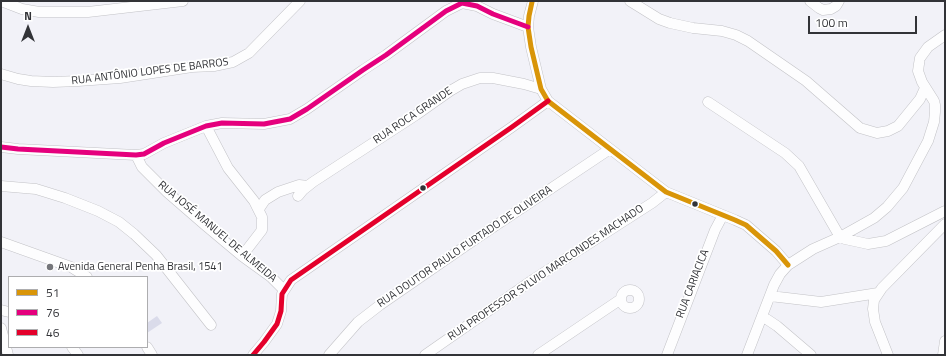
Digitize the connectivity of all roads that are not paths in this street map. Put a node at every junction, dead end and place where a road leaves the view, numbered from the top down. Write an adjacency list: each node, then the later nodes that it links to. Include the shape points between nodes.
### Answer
1 (1, 1): 8 (street, via 39,12 88,12)
2 (183, 1): 8 (street)
3 (300, 1): 12 (street, RUA ANTÔNIO LOPES DE BARROS, via 249,53 232,62 72,82 32,81)
4 (533, 1): 10 (street, via 528,16)
5 (630, 1): 13 (street, via 659,19 736,35 748,41 806,81 860,128 876,133 898,126 920,99)
6 (810, 1): 7 (street, via 824,10 836,6)
7 (839, 1)
8 (161, 2)
9 (462, 2): 10 (street); 17 (street, via 307,109 290,118 264,124)
10 (528, 27): 14 (street)
11 (944, 33): 13 (street, via 920,58 918,71)
12 (1, 74)
13 (925, 88): 29 (street, via 936,105 934,122 912,174 880,213)
14 (541, 89): 15 (street); 22 (street, RUA ROCA GRANDE, via 494,78 480,78 462,84)
15 (548, 101): 19 (street); 34 (street, via 291,280)
16 (708, 102): 29 (street, via 785,153 799,166)
17 (206, 126): 20 (street, via 144,154); 25 (street, via 228,168)
18 (1, 147): 20 (street)
19 (610, 149): 23 (street); 44 (street, RUA DOUTOR PAULO FURTADO DE OLIVEIRA, via 380,305 358,322)
20 (136, 155): 31 (street, RUA JOSÉ MANUEL DE ALMEIDA, via 142,167 167,192)
21 (1, 186): 39 (street, via 36,189 65,198 119,222 156,255)
22 (308, 186): 24 (street, RUA ROCA GRANDE); 25 (street, via 299,185 278,192 265,200)
23 (666, 192): 27 (street); 45 (street, RUA PROFESSOR SYLVIO MARCONDES MACHADO)
24 (298, 196)
25 (259, 210): 31 (street, via 263,223 262,230)
26 (945, 211): 29 (street, via 878,243 850,242)
27 (723, 215): 32 (street, via 746,225); 47 (street, RUA CARIACICA)
28 (945, 224): 35 (street)
29 (840, 237): 32 (street, via 813,249)
30 (1, 242): 33 (street, via 71,268)
31 (242, 256): 34 (street, RUA JOSÉ MANUEL DE ALMEIDA)
32 (788, 265): 36 (street, via 780,274)
33 (85, 276)
34 (284, 290): 43 (street, via 277,324)
35 (878, 293): 36 (street, via 821,302); 50 (street, via 873,306 874,318)
36 (770, 296): 38 (street)
37 (621, 299): 46 (street)
38 (762, 316): 48 (street); 49 (street)
39 (211, 325)
40 (1, 328): 42 (street)
41 (945, 341): 51 (street)
42 (8, 355)
43 (253, 355)
44 (329, 355)
45 (425, 355)
46 (538, 355)
47 (667, 355)
48 (747, 355)
49 (812, 355)
50 (888, 355)
51 (943, 355)

